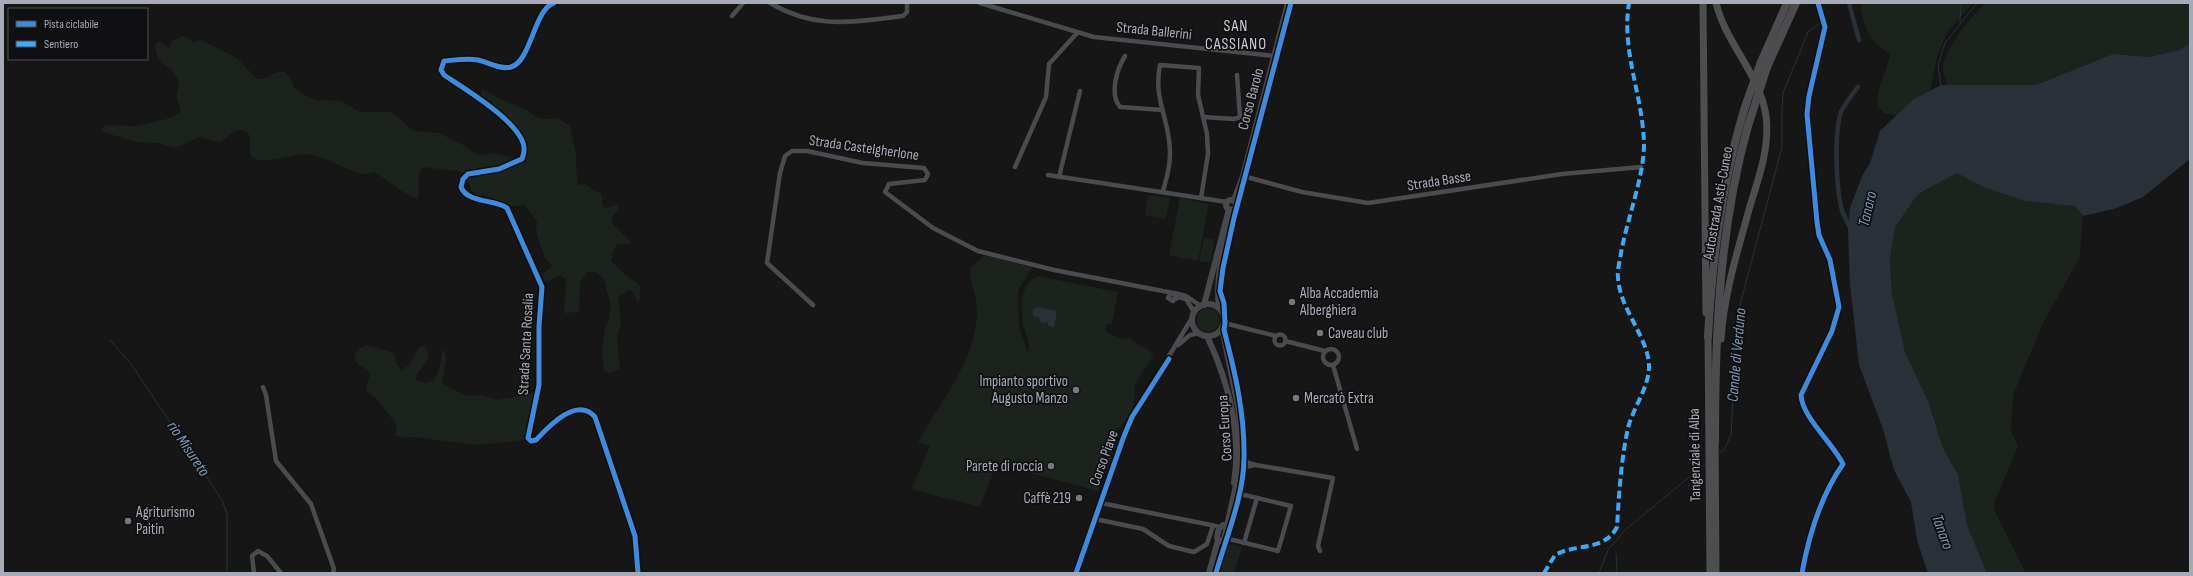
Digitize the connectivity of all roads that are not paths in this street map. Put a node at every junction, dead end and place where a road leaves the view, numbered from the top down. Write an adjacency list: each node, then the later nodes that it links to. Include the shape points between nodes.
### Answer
1 (554, 3): 61 (street, Strada Santa Rosalia, via 544,13 520,60 513,67 503,68 478,60 462,59 444,61 441,70 444,75 479,99 510,125 520,137 525,149 522,159 513,164 468,174 462,179 461,187 468,195 507,208 542,287 539,385 528,438 531,441 536,440 562,417 577,410 587,411 595,417 635,536)
2 (743, 3): 11 (street)
3 (770, 3): 4 (street, via 787,13 806,19 838,23 903,16 907,12)
4 (907, 3)
5 (980, 3): 12 (street, Strada Ballerini)
6 (1288, 3): 14 (main road, Corso Barolo)
7 (1703, 3): 39 (highway, Tangenziale di Alba)
8 (1716, 3): 45 (highway, Tangenziale di Alba, via 1729,36 1752,74 1760,93 1767,132 1762,164 1726,293)
9 (1786, 3): 15 (highway, Autostrada Asti-Cuneo)
10 (1796, 3): 15 (highway, Autostrada Asti-Cuneo)
11 (732, 16)
12 (1077, 33): 14 (street, Strada Ballerini, via 1094,37); 20 (street, via 1049,64 1046,98)
13 (1125, 56): 18 (street, via 1115,84 1117,103 1120,107)
14 (1275, 56): 23 (main road, Corso Barolo)
15 (1764, 65): 39 (highway, Autostrada Asti-Cuneo, bridge, via 1746,104 1726,178 1720,211); 45 (highway, Autostrada Asti-Cuneo, bridge, via 1732,188 1721,272 1717,323)
16 (1237, 76): 19 (street, via 1240,117)
17 (1080, 91): 24 (street)
18 (1162, 110): 19 (street, via 1157,80 1160,65 1199,68 1198,95); 25 (street, via 1170,153)
19 (1203, 117): 26 (street, via 1208,154)
20 (1015, 167)
21 (1641, 167): 23 (street, Strada Basse, via 1562,174 1368,203 1302,192)
22 (1048, 175): 24 (street)
23 (1243, 176): 27 (main road, Corso Barolo)
24 (1059, 177): 25 (street)
25 (1163, 191): 26 (street)
26 (1201, 198): 27 (street)
27 (1230, 201): 28 (main road, via 1226,205); 28 (main road, via 1236,204)
28 (1231, 209): 32 (main road); 33 (main road, via 1220,266)
29 (1171, 294): 30 (street); 30 (street, via 1171,301); 31 (street, Strada Castelgherlone, via 978,251 933,228 885,192 889,184 925,180 928,174 924,168 863,163 807,151 792,151 785,156 780,174 767,263); 32 (street, via 1186,296)
30 (1176, 299): 34 (street, via 1186,299)
31 (813, 305)
32 (1203, 305): 33 (main road, via 1212,304); 34 (main road)
33 (1219, 308): 35 (main road, via 1223,316)
34 (1193, 315): 36 (main road, via 1194,327); 41 (street)
35 (1223, 325): 37 (main road, via 1215,334); 38 (street); 47 (main road, Corso Europa, via 1239,412)
36 (1200, 333): 37 (main road); 41 (street, via 1190,335)
37 (1206, 336): 54 (main road, Corso Europa, via 1227,387 1236,436 1234,479)
38 (1276, 336): 40 (street, via 1283,335); 40 (street, via 1274,341 1277,345)
39 (1708, 337): 65 (highway, Tangenziale di Alba)
40 (1285, 342): 42 (street)
41 (1173, 351): 52 (street, Corso Piave, via 1132,417)
42 (1325, 351): 43 (street, via 1324,360 1327,364); 43 (street, via 1333,348 1339,354 1339,359)
43 (1333, 364): 46 (street)
44 (262, 387): 60 (street, via 266,395 276,461 311,504)
45 (1715, 442): 66 (highway, Tangenziale di Alba)
46 (1357, 449)
47 (1240, 455): 48 (street, via 1248,463); 49 (main road, Corso Europa)
48 (1256, 465): 49 (street, via 1246,466); 57 (street, via 1333,478 1318,546)
49 (1239, 472): 50 (main road, Corso Europa)
50 (1236, 493): 51 (street); 54 (main road, Corso Europa)
51 (1257, 498): 56 (street); 56 (street, via 1291,506 1278,551)
52 (1101, 503): 53 (street, Corso Piave); 54 (street)
53 (1095, 519): 54 (street, via 1143,529 1169,546 1194,552 1207,544); 62 (street, Corso Piave)
54 (1221, 526): 55 (main road)
55 (1222, 540): 56 (street); 63 (main road); 64 (main road)
56 (1244, 543)
57 (1320, 551)
58 (254, 573): 59 (street, via 252,556 258,551 267,556)
59 (281, 573)
60 (334, 573)
61 (638, 573)
62 (1076, 573)
63 (1209, 573)
64 (1213, 573)
65 (1710, 573)
66 (1716, 573)

